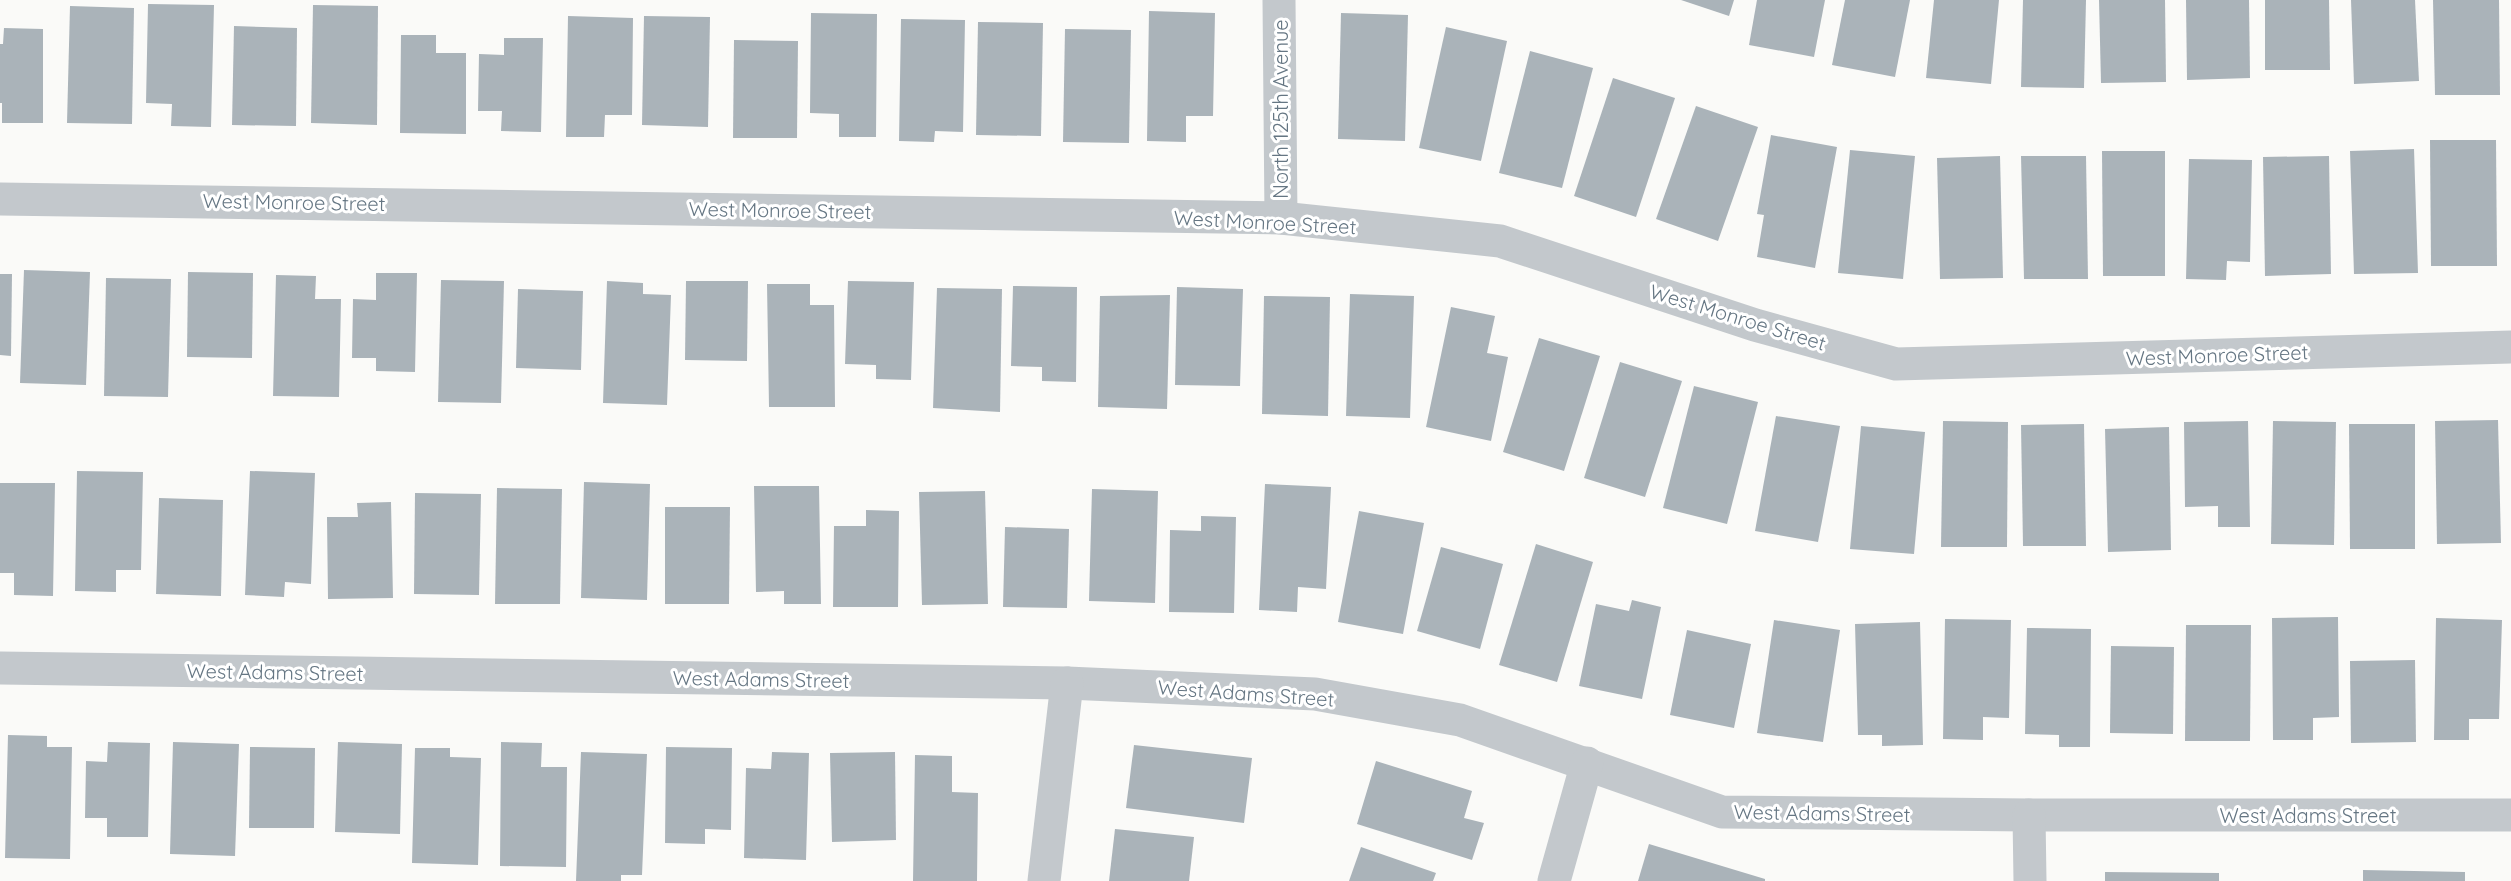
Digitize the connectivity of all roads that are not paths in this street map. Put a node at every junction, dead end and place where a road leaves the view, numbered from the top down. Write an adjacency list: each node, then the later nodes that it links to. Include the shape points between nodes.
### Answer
1 (1279, 0): 3 (street, North 125th Avenue)
2 (0, 199): 3 (street, West Monroe Street)
3 (1281, 218): 4 (street, West Monroe Street, via 1500,241 1755,325 1896,364)
4 (2511, 347)
5 (0, 668): 6 (street, West Adams Street)
6 (1067, 683): 7 (street, West Adams Street, via 1315,694 1460,720); 10 (street)
7 (1587, 764): 8 (street, West Adams Street, via 1722,812); 11 (street)
8 (2029, 815): 9 (street, West Adams Street); 12 (street)
9 (2511, 815)
10 (1044, 881)
11 (1554, 881)
12 (2030, 881)

